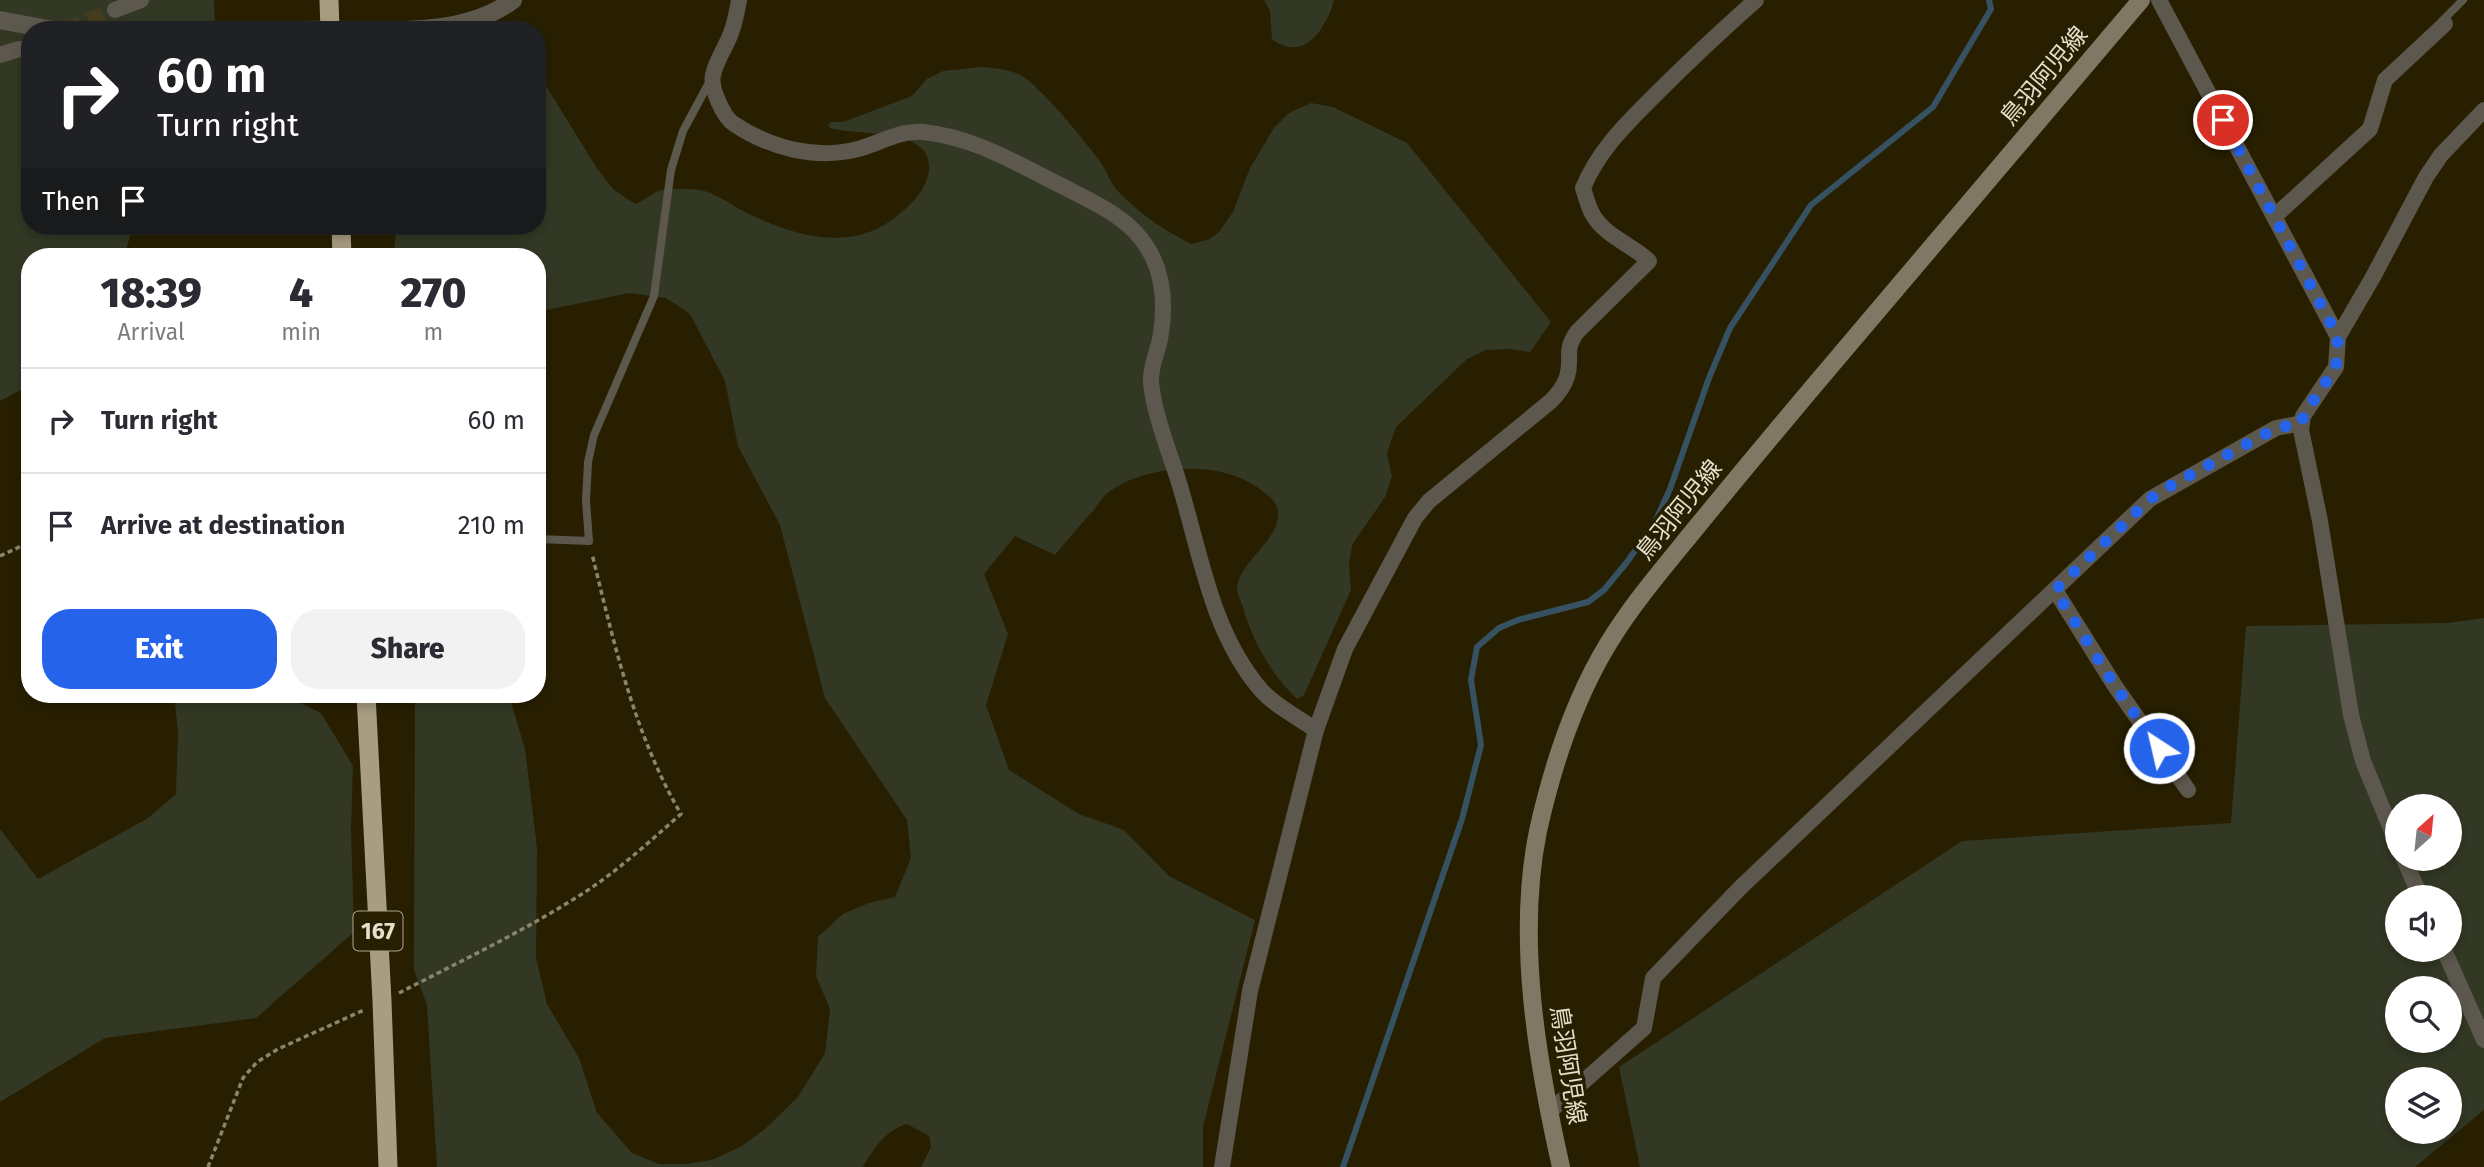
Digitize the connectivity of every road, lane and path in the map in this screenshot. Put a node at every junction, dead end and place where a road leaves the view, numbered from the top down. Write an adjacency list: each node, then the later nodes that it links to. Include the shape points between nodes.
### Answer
1 (141, 0): 9 (street)
2 (329, 0): 11 (highway)
3 (513, 0): 12 (street)
4 (739, 0): 17 (street, via 732,31)
5 (1756, 0): 28 (street, via 1614,137 1591,169 1583,188 1592,215 1609,234 1649,261 1568,344 1568,375 1561,391 1429,501 1415,518 1345,649)
6 (2141, 0): 34 (main road, 鳥羽阿児線, via 1744,469 1637,600 1606,646 1558,757 1531,880 1533,1002)
7 (2159, 0): 19 (street)
8 (2463, 0): 14 (lane, via 2442,21)
9 (115, 10)
10 (0, 20): 13 (street)
11 (330, 21)
12 (474, 21)
13 (21, 24)
14 (2445, 24): 19 (street, via 2385,80 2370,129)
15 (19, 49): 16 (street)
16 (0, 55)
17 (712, 76): 23 (lane, via 683,131 671,170 654,296 594,435 586,501); 28 (street, via 727,120 778,147 830,152 909,132 949,137 1003,156 1101,207 1146,243 1160,273 1163,293 1160,339 1152,368 1154,397 1207,587 1236,651 1262,691)
18 (2484, 110): 20 (street, via 2426,177)
19 (2274, 217): 20 (street)
20 (2338, 337): 21 (street, via 2336,367)
21 (2302, 423): 26 (street, via 2276,428 2163,490); 30 (street, via 2351,715 2363,761)
22 (546, 539): 23 (lane)
23 (589, 541): 32 (path, via 622,677 661,779 681,814 585,892)
24 (21, 546): 25 (path)
25 (0, 556)
26 (2055, 590): 29 (street); 34 (street, via 1741,887 1661,969 1653,978 1644,1028)
27 (366, 703): 32 (highway, 167)
28 (1316, 730): 37 (street, via 1250,991)
29 (2188, 790)
30 (2385, 814)
31 (2449, 962): 33 (street)
32 (382, 1002): 35 (path, via 257,1062 243,1078); 36 (highway, 167)
33 (2484, 1040)
34 (1549, 1112): 38 (main road, 鳥羽阿児線)
35 (208, 1167)
36 (388, 1167)
37 (1222, 1167)
38 (1561, 1167)

